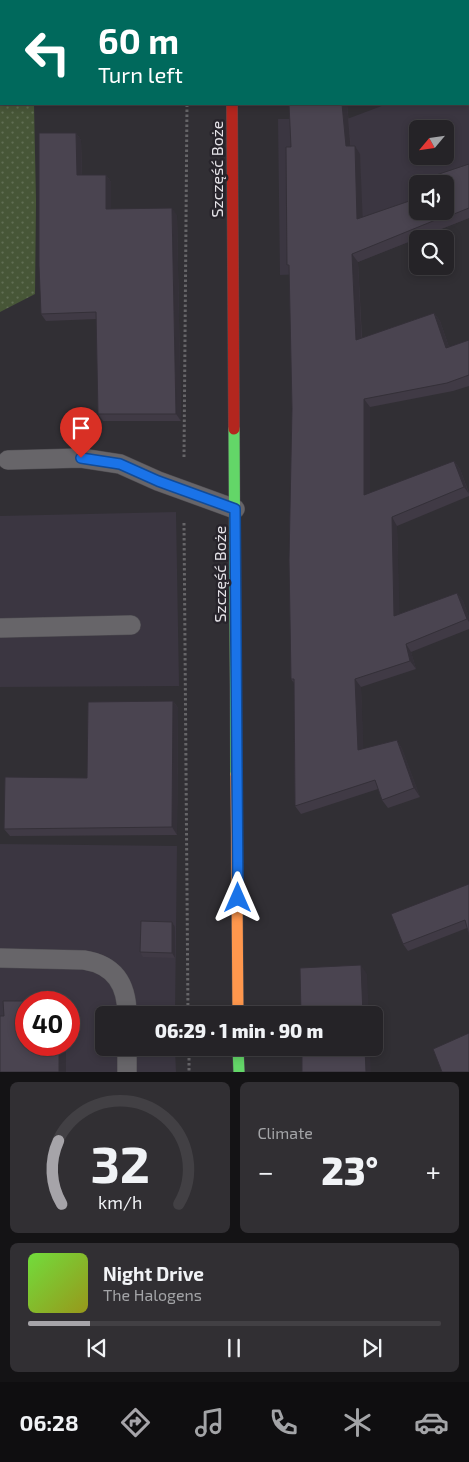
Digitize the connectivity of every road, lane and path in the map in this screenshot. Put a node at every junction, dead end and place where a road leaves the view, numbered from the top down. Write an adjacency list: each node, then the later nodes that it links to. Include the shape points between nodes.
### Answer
1 (187, 105): 4 (path)
2 (232, 105): 5 (street, Szczęść Boże)
3 (8, 460): 4 (lane, via 81,458 103,461 120,464)
4 (184, 491): 5 (lane); 10 (path)
5 (235, 509): 11 (street, Szczęść Boże)
6 (131, 625): 7 (lane)
7 (0, 628)
8 (0, 958): 9 (lane, via 97,962 108,967 118,980 126,993)
9 (127, 1006)
10 (188, 1006)
11 (238, 1006)
12 (127, 1056): 15 (lane)
13 (189, 1056): 16 (path)
14 (238, 1056): 17 (street)
15 (127, 1072)
16 (189, 1072)
17 (239, 1072)

